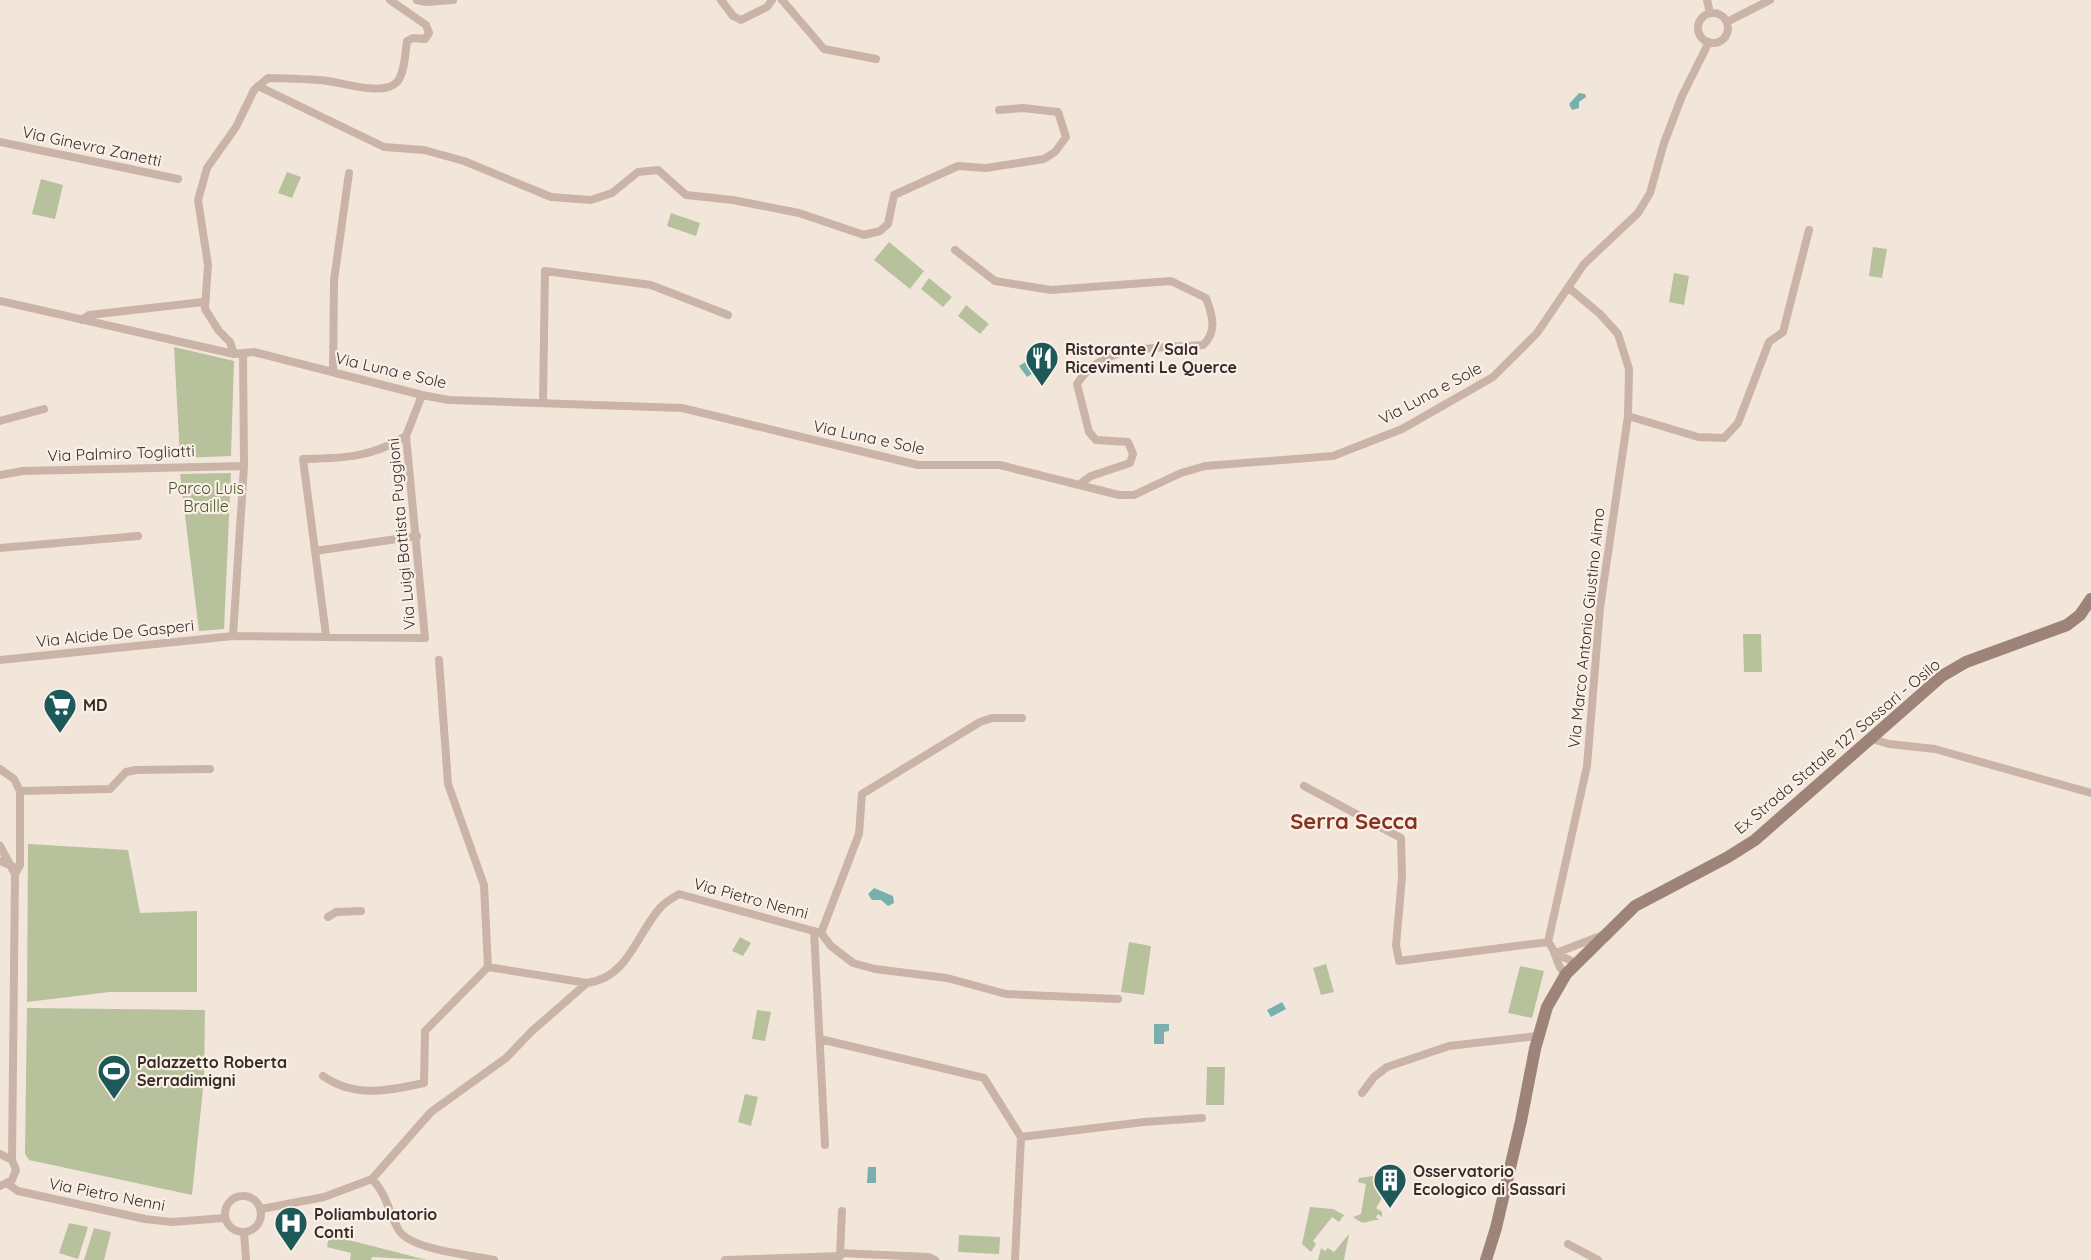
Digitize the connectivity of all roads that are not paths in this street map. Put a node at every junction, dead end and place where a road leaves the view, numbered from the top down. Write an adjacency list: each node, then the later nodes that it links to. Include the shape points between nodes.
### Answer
1 (390, 0): 13 (street, via 426,25 429,33 425,39 407,41 400,76 394,84 353,87 321,80 268,78)
2 (417, 0): 3 (street)
3 (453, 0)
4 (721, 0): 5 (street, via 741,20 767,7)
5 (772, 0)
6 (782, 0): 12 (street, via 824,49)
7 (1707, 0): 9 (street)
8 (1770, 0): 10 (street)
9 (1710, 13): 10 (street); 11 (street, via 1701,18 1698,27 1701,37)
10 (1727, 22): 11 (street, via 1726,36)
11 (1709, 42): 20 (street, Via Luna e Sole, via 1664,142 1650,193 1638,213 1584,264)
12 (876, 59)
13 (258, 87): 14 (street, via 384,147 424,150 551,197 591,200 612,194 638,172 658,170 686,195 799,213 864,235 888,224 894,195 958,166 986,168 1044,159 1066,137 1058,112); 22 (street, via 201,181 200,218 208,265)
14 (999, 110)
15 (0, 142): 17 (street, Via Ginevra Zanetti)
16 (349, 173): 26 (street, via 334,280)
17 (178, 179)
18 (1809, 230): 30 (street, via 1783,332 1769,342 1738,423 1724,438 1698,437)
19 (955, 250): 35 (street, via 995,281 1051,290 1171,281 1206,298 1213,328 1203,345 1167,345 1111,355 1084,372 1077,384 1089,432 1096,440 1128,442 1133,454 1130,464 1091,476)
20 (1569, 288): 30 (street, Via Marco Antonio Giustino Aimo, via 1618,334 1629,369); 35 (street, Via Luna e Sole, via 1537,333 1493,377 1402,429 1333,456 1205,466 1134,495)
21 (0, 301): 24 (street, Via Luna e Sole)
22 (203, 302): 24 (street, via 89,315); 25 (street)
23 (728, 315): 28 (street, via 651,285 545,271)
24 (82, 320): 25 (street, Via Luna e Sole)
25 (238, 354): 26 (street, Via Luna e Sole, via 254,352); 33 (street)
26 (333, 372): 27 (street, Via Luna e Sole)
27 (422, 396): 28 (street, Via Luna e Sole); 32 (street, Via Luigi Battista Puggioni)
28 (543, 403): 35 (street, Via Luna e Sole, via 682,408 918,465 1000,465)
29 (44, 409): 31 (street)
30 (1628, 416): 60 (street, Via Marco Antonio Giustino Aimo, via 1600,608 1587,766)
31 (0, 421)
32 (406, 436): 37 (street, Via Luigi Battista Puggioni); 39 (street, via 387,448 352,458 303,459)
33 (244, 465): 34 (street, Via Palmiro Togliatti, via 23,471); 42 (street)
34 (0, 475)
35 (1080, 484)
36 (138, 536): 38 (street)
37 (417, 536): 39 (street); 43 (street, Via Luigi Battista Puggioni)
38 (0, 548)
39 (315, 551): 41 (street)
40 (2091, 599): 47 (main road, Ex Strada Statale 127 Sassari - Osilo, via 2067,625 1966,662 1942,676)
41 (326, 635): 42 (street, Via Alcide De Gasperi); 43 (street, Via Alcide De Gasperi)
42 (233, 636): 44 (street, Via Alcide De Gasperi)
43 (425, 638)
44 (0, 660)
45 (439, 660): 63 (street, via 448,784 484,885)
46 (1022, 717): 58 (street, via 980,722 862,794 859,834)
47 (1872, 739): 52 (street, via 1935,749); 59 (main road, Ex Strada Statale 127 Sassari - Osilo, via 1755,840 1635,906)
48 (0, 769): 51 (street, via 14,779)
49 (210, 769): 51 (street, via 136,770 126,772 110,789)
50 (1304, 786): 60 (street, via 1401,838 1396,945 1399,961)
51 (20, 791): 55 (street, via 20,865)
52 (2091, 793)
53 (0, 846): 55 (street)
54 (0, 861): 55 (street)
55 (14, 870): 75 (street)
56 (361, 910): 57 (street, via 336,912)
57 (328, 917)
58 (818, 932): 65 (street, Via Pietro Nenni, via 679,894 661,907 620,968 599,982); 66 (street, via 853,963 875,969 947,978 1006,994); 68 (street, Via Pietro Nenni)
59 (1603, 935): 61 (street); 62 (main road, Ex Strada Statale 127 Sassari - Osilo)
60 (1548, 942): 61 (street)
61 (1556, 953): 62 (street); 64 (street)
62 (1575, 963): 64 (main road, Ex Strada Statale 127 Sassari - Osilo)
63 (488, 967): 65 (street); 69 (street, via 425,1031 424,1083 378,1092 338,1087)
64 (1566, 974): 67 (main road, Ex Strada Statale 127 Sassari - Osilo, via 1547,1007)
65 (587, 983): 77 (street, Via Pietro Nenni, via 506,1058 431,1112)
66 (1118, 999)
67 (1538, 1036): 70 (street, via 1449,1046 1387,1067); 93 (main road, Ex Strada Statale 127 Sassari - Osilo)
68 (820, 1039): 72 (street, via 984,1078); 73 (street, Via Pietro Nenni)
69 (322, 1076)
70 (1362, 1093)
71 (1202, 1118): 72 (street)
72 (1021, 1137): 92 (street)
73 (825, 1145)
74 (0, 1154): 75 (street)
75 (12, 1160): 76 (street)
76 (15, 1175): 78 (street); 79 (street)
77 (372, 1179): 80 (street, Via Pietro Nenni, via 324,1197); 89 (street, via 380,1187 405,1238 419,1245)
78 (3, 1187): 79 (street, Via Pietro Nenni)
79 (18, 1191): 82 (street, Via Pietro Nenni, via 145,1219 172,1222)
80 (261, 1209): 82 (street, via 249,1196 238,1196 226,1207); 83 (street, via 258,1224)
81 (842, 1211): 85 (street)
82 (225, 1218): 83 (street, via 234,1230)
83 (244, 1232): 88 (street)
84 (1568, 1244): 94 (street)
85 (840, 1256): 86 (street); 91 (street)
86 (802, 1258): 87 (street)
87 (764, 1259): 90 (street)
88 (246, 1260)
89 (494, 1260)
90 (725, 1260)
91 (935, 1260)
92 (1015, 1260)
93 (1486, 1260)
94 (1598, 1260)

